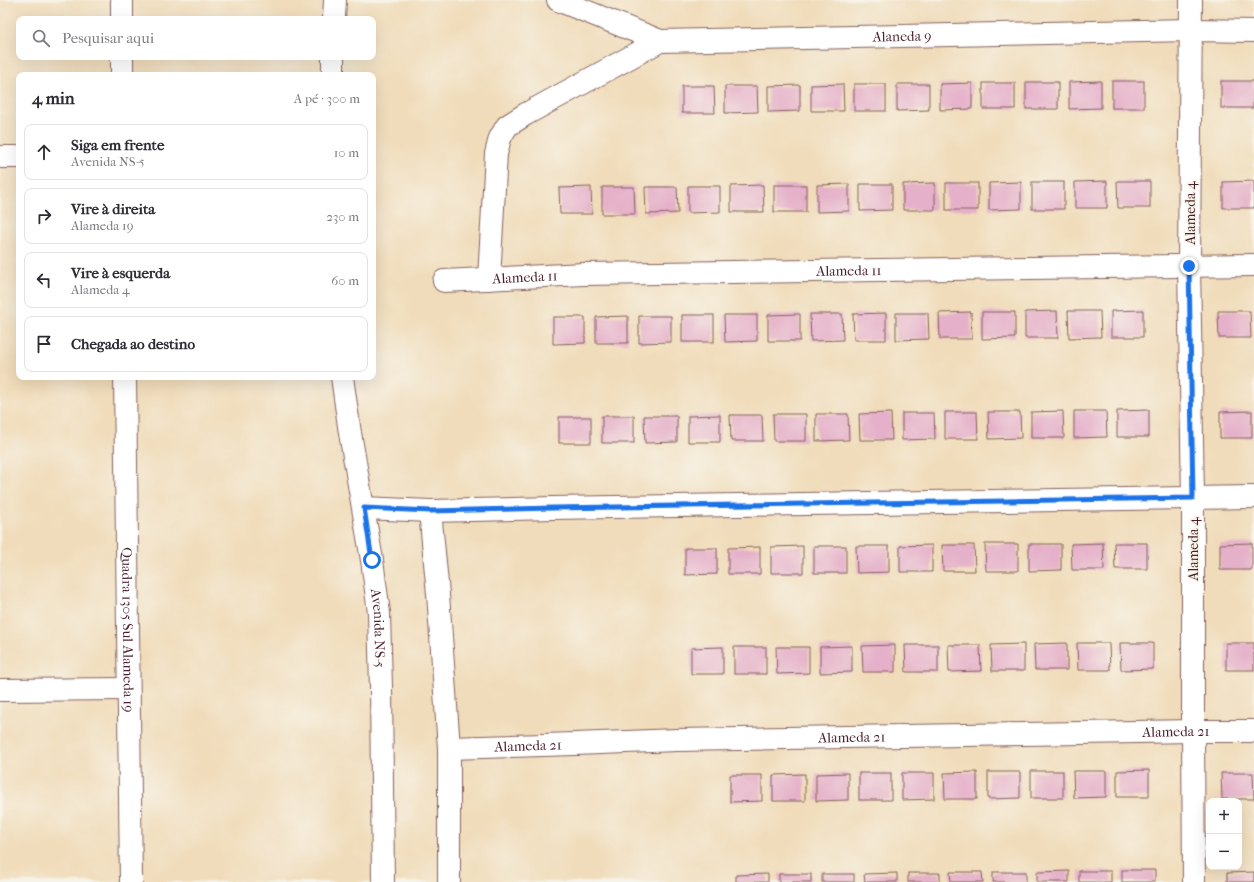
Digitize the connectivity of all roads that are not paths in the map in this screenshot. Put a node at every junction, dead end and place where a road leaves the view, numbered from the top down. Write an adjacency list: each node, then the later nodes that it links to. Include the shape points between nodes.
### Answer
1 (122, 0): 5 (street)
2 (335, 0): 6 (street)
3 (558, 0): 9 (street, Alaneda 9)
4 (1191, 0): 7 (street, Alameda 4)
5 (122, 16)
6 (334, 16)
7 (1191, 30): 8 (street, Alaneda 9); 9 (street, Alaneda 9); 17 (street, Alameda 4)
8 (1254, 31)
9 (660, 42): 18 (street, via 507,126 500,138 496,154)
10 (122, 60): 12 (street)
11 (333, 60): 13 (street)
12 (122, 72)
13 (332, 72)
14 (16, 157): 15 (street)
15 (0, 158)
16 (1254, 265): 17 (street, Alameda 11)
17 (1189, 266): 18 (street, Alameda 11, via 584,274); 23 (street, Alameda 4)
18 (489, 279): 19 (street, Alameda 11)
19 (444, 281)
20 (125, 380): 26 (street, Quadra 1305 Sul Alameda 19)
21 (342, 380): 24 (street, Avenida NS-5)
22 (1254, 497): 23 (street)
23 (1193, 498): 25 (street); 28 (street, Alameda 4)
24 (364, 508): 25 (street); 32 (street, Avenida NS-5, via 379,613)
25 (430, 511): 30 (street)
26 (128, 689): 27 (street); 31 (street, Quadra 1305 Sul Alameda 19)
27 (0, 690)
28 (1192, 731): 29 (street, Alameda 21); 30 (street, Alameda 21, via 677,740); 34 (street, Alameda 4)
29 (1254, 731)
30 (449, 748): 33 (street)
31 (131, 882)
32 (383, 882)
33 (449, 882)
34 (1194, 882)

